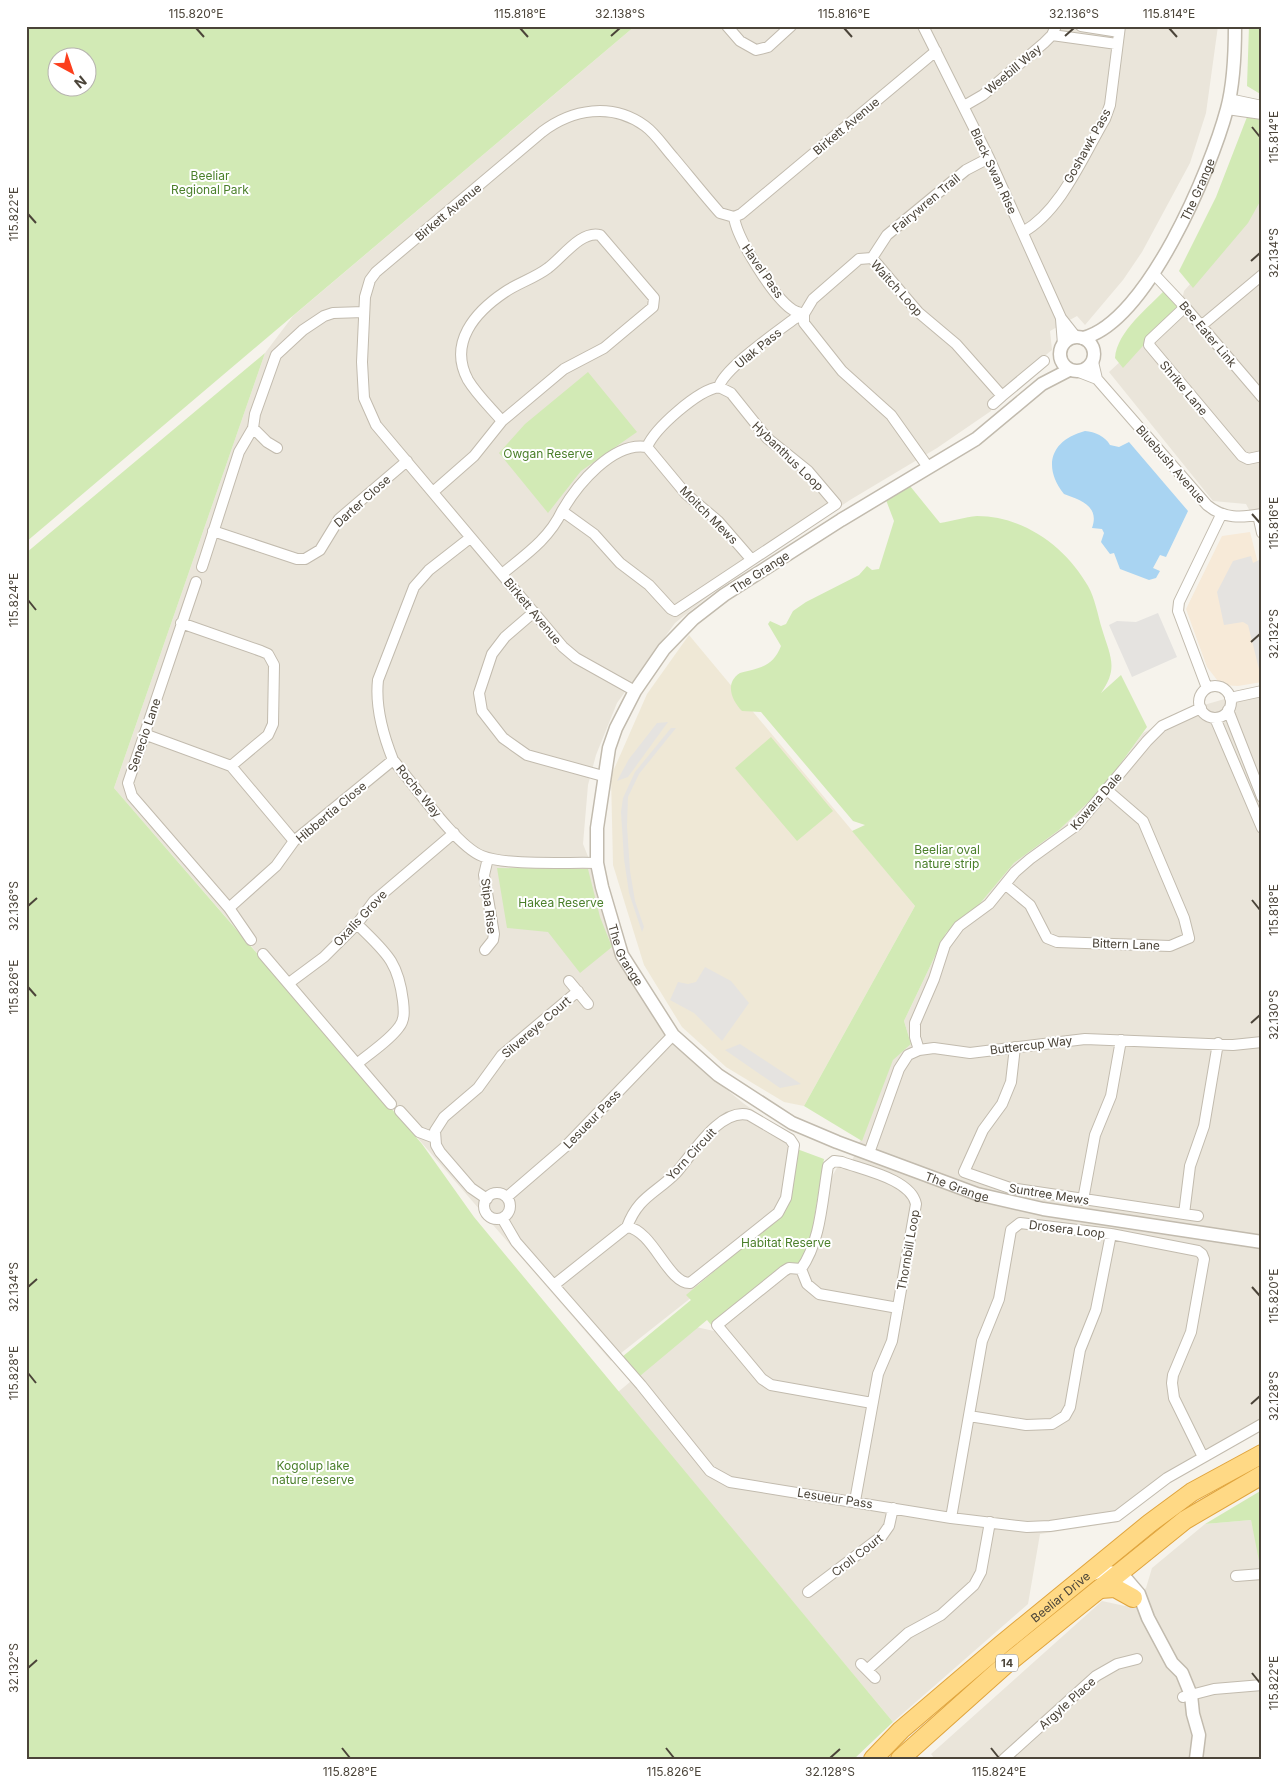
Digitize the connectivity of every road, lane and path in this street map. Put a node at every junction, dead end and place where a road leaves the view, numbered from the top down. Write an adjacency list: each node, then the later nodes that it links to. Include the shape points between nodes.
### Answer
1 (727, 26): 2 (street, via 740,41 756,50 768,47)
2 (791, 26)
3 (923, 26): 9 (street, Black Swan Rise)
4 (1081, 26): 6 (street, Goshawk Pass)
5 (1235, 26): 10 (street, The Grange)
6 (1119, 29): 8 (street, Goshawk Pass)
7 (1054, 31): 8 (street); 11 (street, Weebill Way, via 983,95)
8 (1117, 44): 16 (street, Goshawk Pass, via 1110,105 1105,119 1056,203 1041,220)
9 (936, 52): 11 (street, Black Swan Rise); 15 (street, Birkett Avenue)
10 (1228, 104): 12 (street); 13 (street); 18 (street, The Grange, via 1195,196 1175,238)
11 (964, 106): 14 (street, Black Swan Rise)
12 (1262, 106)
13 (1262, 114)
14 (989, 158): 16 (street, Black Swan Rise); 17 (street, Fairywren Trail, via 966,170 888,235)
15 (734, 217): 21 (street, Birkett Avenue, via 720,213 654,134 637,121 605,111 563,117 376,272 367,288); 22 (street, Havel Pass, via 739,236 772,287 792,310)
16 (1023, 232): 23 (street, Black Swan Rise)
17 (872, 258): 22 (street, Waitch Loop, via 862,258 854,263 813,299); 35 (street, Waitch Loop, via 918,312 956,344)
18 (1153, 273): 20 (street, Bee Eater Link); 25 (street, The Grange, via 1132,301)
19 (1262, 275): 24 (street)
20 (1186, 307): 24 (street, Bee Eater Link); 42 (street, Shrike Lane, via 1150,340 1149,346 1242,456 1248,459)
21 (364, 312): 39 (street, via 324,316 276,355); 43 (street, Birkett Avenue, via 364,398 376,425)
22 (804, 314): 34 (street, Ulak Pass, via 731,370 720,381); 44 (street, via 806,328 842,371 890,415)
23 (1060, 318): 26 (street, Black Swan Rise); 27 (street, Black Swan Rise)
24 (1201, 326): 36 (street, Bee Eater Link)
25 (1105, 328): 26 (street, The Grange); 28 (street, The Grange)
26 (1079, 337): 27 (street); 28 (street)
27 (1063, 344): 29 (street)
28 (1094, 356): 31 (street, via 1088,369); 32 (street, Bluebush Avenue)
29 (1060, 357): 31 (street); 33 (street, The Grange)
30 (1044, 361): 35 (street)
31 (1074, 371): 32 (street, Bluebush Avenue); 33 (street, The Grange)
32 (1098, 379): 48 (street, Bluebush Avenue, via 1201,500)
33 (1042, 384): 44 (street, The Grange, via 976,439)
34 (719, 387): 40 (street, via 705,392 658,429); 52 (street, Hybanthus Loop, via 730,393 767,438 840,501)
35 (1002, 396): 37 (street)
36 (1262, 397)
37 (993, 404)
38 (502, 421): 38 (street, via 473,388 465,372 464,334 475,316 506,292 543,272 584,238 595,234 605,238 654,298 654,304 604,348 564,369); 45 (street, via 474,456)
39 (253, 428): 41 (street); 49 (street, via 239,452)
40 (647, 447): 46 (street, via 632,446 604,462 580,483); 52 (street, Moitch Mews, via 686,494 718,521)
41 (278, 448)
42 (1262, 456)
43 (407, 461): 45 (street, Birkett Avenue); 49 (street, Darter Close, via 339,519 320,550 305,559)
44 (928, 468): 60 (street, The Grange, via 706,608 664,649)
45 (433, 492): 51 (street, Birkett Avenue)
46 (562, 511): 52 (street, Hybanthus Loop, via 594,534 620,563 649,585 673,611); 54 (street, via 556,525 538,545)
47 (1260, 514): 48 (street); 50 (street)
48 (1221, 515): 58 (street, via 1179,602 1178,611)
49 (213, 531): 53 (street)
50 (1262, 533)
51 (470, 538): 54 (street, Birkett Avenue); 66 (street, Roche Way, via 429,570 414,587 378,680 376,692 380,719)
52 (751, 559)
53 (202, 567)
54 (502, 574): 56 (street, Birkett Avenue)
55 (196, 582): 57 (street, Senecio Lane)
56 (534, 612): 60 (street, Birkett Avenue, via 576,658); 68 (street, via 505,637 492,654 479,693 482,711 503,738 527,754)
57 (182, 623): 65 (street, Senecio Lane); 67 (street, via 268,654 274,664 275,715 272,730)
58 (1207, 688): 61 (street, via 1222,688); 62 (street, via 1200,696)
59 (1262, 690): 61 (street)
60 (634, 691): 68 (street, The Grange, via 616,728)
61 (1230, 698): 63 (street)
62 (1201, 708): 64 (street); 69 (street, Kowara Dale, via 1162,726)
63 (1228, 710): 64 (street); 70 (street)
64 (1215, 718): 71 (street)
65 (144, 734): 67 (street); 77 (street, Senecio Lane, via 128,783 132,796)
66 (393, 760): 72 (street, Roche Way); 73 (street, Hibbertia Close)
67 (232, 766): 73 (street)
68 (604, 776): 75 (street, The Grange, via 597,828)
69 (1107, 790): 76 (street, Kowara Dale, via 1077,826 1030,858); 76 (street, Bittern Lane, via 1143,821 1184,918 1189,938 1170,946 1057,942 1047,938 1030,905)
70 (1262, 797)
71 (1262, 828)
72 (454, 834): 74 (street, Roche Way, via 471,850); 78 (street, Oxalis Grove, via 383,893)
73 (294, 841): 77 (street, Hibbertia Close, via 276,866)
74 (488, 858): 75 (street, Roche Way); 80 (street, Stipa Rise, via 484,875 494,934)
75 (597, 863): 86 (street, The Grange, via 605,903 622,955)
76 (1006, 885): 91 (street, Kowara Dale, via 989,904 959,926 945,945 915,1023)
77 (229, 908): 79 (street, Senecio Lane)
78 (357, 924): 83 (street, Oxalis Grove, via 324,956); 92 (street, via 394,965 401,985 404,1011 395,1032)
79 (251, 940)
80 (484, 950)
81 (263, 954): 83 (street)
82 (569, 981): 84 (street, Silvereye Court)
83 (289, 983): 92 (street)
84 (578, 991): 85 (street, Silvereye Court); 95 (street, Silvereye Court, via 502,1055 478,1088 439,1124)
85 (588, 1004)
86 (673, 1035): 96 (street, The Grange, via 718,1075 792,1123); 97 (street, Lesueur Pass, via 565,1147)
87 (1121, 1040): 88 (street, Buttercup Way); 90 (street, Buttercup Way, via 1086,1039); 99 (street, via 1111,1096 1095,1135)
88 (1218, 1043): 89 (street, Buttercup Way); 100 (street, via 1204,1126 1190,1166)
89 (1261, 1044)
90 (1015, 1047): 91 (street, Buttercup Way, via 970,1053 934,1048); 99 (street, Suntree Mews, via 1012,1082 1002,1104 983,1130 964,1172 1010,1188)
91 (919, 1050): 96 (street, via 908,1055 899,1069)
92 (358, 1063): 93 (street)
93 (391, 1104)
94 (400, 1111): 95 (street, via 419,1132)
95 (435, 1138): 98 (street, via 440,1152 471,1188)
96 (869, 1153): 105 (street, The Grange, via 977,1194 1043,1209)
97 (507, 1197): 98 (street, via 496,1193); 102 (street, via 510,1209)
98 (487, 1199): 102 (street, Lesueur Pass, via 484,1205 490,1216)
99 (1084, 1200): 100 (street, Suntree Mews)
100 (1184, 1214): 101 (street, Suntree Mews)
101 (1198, 1216)
102 (502, 1218): 107 (street, Lesueur Pass, via 508,1232)
103 (627, 1227): 103 (street, Yorn Circuit, via 640,1232 680,1280 690,1283 778,1213 786,1198 794,1144 748,1115 733,1116 706,1135 673,1175 639,1203); 107 (street, Yorn Circuit)
104 (1111, 1234): 110 (street, via 1096,1310 1080,1350 1070,1407 1065,1416 1052,1424 1026,1425); 110 (street, Drosera Loop, via 1020,1223 1013,1227 999,1299 982,1341); 113 (street, Drosera Loop, via 1198,1250 1203,1256 1191,1332 1172,1383 1174,1398)
105 (1262, 1242)
106 (801, 1269): 108 (street, via 808,1284 819,1294); 108 (street, Thornbill Loop, via 813,1248 830,1163 838,1161 902,1184 913,1194 916,1209); 109 (street, via 784,1271 717,1325 762,1379 771,1385)
107 (554, 1285): 115 (street, Lesueur Pass, via 710,1471 730,1482)
108 (898, 1308): 109 (street, Thornbill Loop, via 892,1341 878,1374)
109 (872, 1403): 115 (street, Thornbill Loop)
110 (969, 1416): 117 (street, Drosera Loop)
111 (1262, 1424): 113 (street, Lesueur Pass)
112 (1262, 1454): 119 (highway, Beeliar Drive / 14, via 1192,1492)
113 (1203, 1457): 118 (street, Lesueur Pass, via 1167,1478 1122,1514 1112,1518 1038,1527)
114 (1262, 1475): 120 (highway, Beeliar Drive / 14, via 1202,1508)
115 (855, 1501): 116 (street, Lesueur Pass)
116 (893, 1508): 117 (street, Lesueur Pass); 125 (street, Croll Court, via 889,1526 882,1536)
117 (951, 1518): 118 (street, Lesueur Pass)
118 (990, 1522): 129 (street, via 981,1572 974,1585 941,1615 908,1633 864,1667)
119 (1131, 1537): 120 (street, via 1120,1557); 123 (highway, Beeliar Drive / 14)
120 (1119, 1573): 123 (street, via 1100,1571); 124 (highway, Beeliar Drive / 14); 126 (street, via 1119,1579); 127 (street, via 1130,1582)
121 (1262, 1574): 122 (street)
122 (1236, 1576)
123 (1081, 1579): 132 (highway, Beeliar Drive / 14, via 901,1730)
124 (1100, 1589): 126 (highway, via 1115,1588); 133 (highway, Beeliar Drive / 14, via 1004,1666)
125 (808, 1592)
126 (1133, 1598): 127 (street)
127 (1148, 1618): 131 (street, via 1172,1663 1182,1674)
128 (1137, 1659): 134 (street, Argyle Place, via 1117,1664 1096,1676)
129 (875, 1678)
130 (1262, 1685): 131 (street, via 1214,1689)
131 (1187, 1696): 135 (street, via 1184,1713 1191,1734); 136 (street, via 1199,1735)
132 (873, 1759)
133 (900, 1759)
134 (1004, 1759)
135 (1190, 1759)
136 (1196, 1759)

